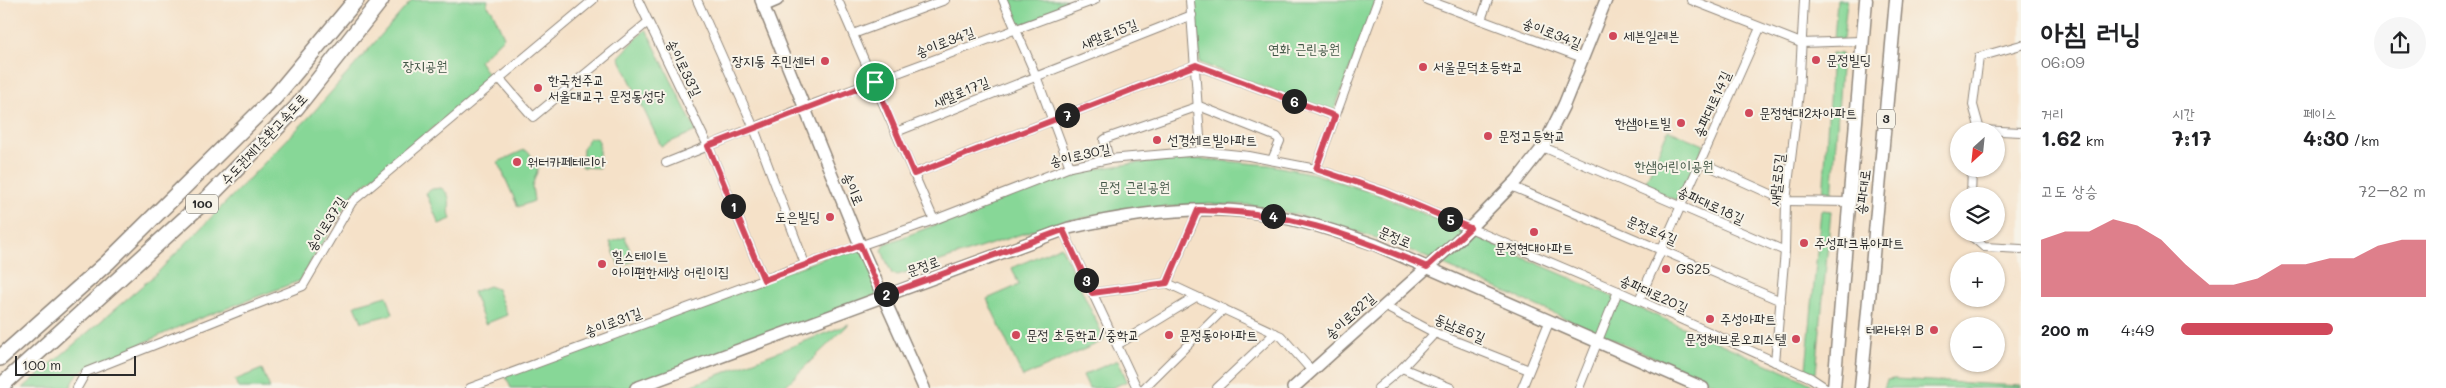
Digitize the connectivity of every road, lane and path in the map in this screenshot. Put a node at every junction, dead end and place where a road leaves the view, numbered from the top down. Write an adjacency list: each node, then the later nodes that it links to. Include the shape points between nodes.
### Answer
1 (356, 0): 84 (highway, 수도권제1순환고속도로 / 100, via 275,97 108,262)
2 (382, 0): 89 (highway, 수도권제1순환고속도로 / 100, via 296,108 210,196)
3 (593, 0): 33 (street, 송이로37길)
4 (638, 0): 23 (street, 송이로33길)
5 (697, 0): 40 (street)
6 (777, 0): 20 (street)
7 (838, 0): 26 (street)
8 (945, 0): 26 (street)
9 (1003, 0): 25 (street)
10 (1095, 0): 25 (street, 송이로34길)
11 (1190, 0): 21 (street)
12 (1378, 0): 37 (street)
13 (1427, 0): 22 (street, 송이로34길)
14 (1488, 0): 22 (street)
15 (1606, 0): 30 (street)
16 (1690, 0): 24 (street)
17 (1804, 0): 28 (street, 새말로5길)
18 (1866, 0): 27 (main road, 송파대로 / 3)
19 (1896, 0): 105 (main road, 송파대로 / 3)
20 (762, 3): 36 (street, 송이로)
21 (1192, 15): 31 (street); 32 (street, 새말로15길)
22 (1481, 20): 30 (street, 송이로34길)
23 (648, 22): 33 (street, via 533,117); 44 (street, 송이로33길)
24 (1760, 28): 28 (street); 49 (street, 송파대로14길)
25 (1014, 29): 32 (street); 34 (street, 송이로34길)
26 (853, 34): 34 (street)
27 (1861, 41): 28 (street); 56 (main road, 송파대로 / 3)
28 (1801, 43): 55 (street, 새말로5길, via 1799,92)
29 (2021, 45): 39 (street, via 1979,57 1973,105)
30 (1583, 58): 45 (street)
31 (1196, 65): 35 (street); 37 (street); 38 (street)
32 (1036, 76): 38 (street); 41 (street, 새말로17길)
33 (500, 79): 90 (street, 송이로37길, via 352,202 303,286 86,372)
34 (875, 82): 36 (street, 송이로34길); 41 (street)
35 (1199, 106): 46 (street); 47 (street, via 1107,138 1104,145); 48 (street, via 1277,137 1280,141)
36 (803, 108): 40 (street); 63 (street, 송이로)
37 (1335, 116): 52 (street)
38 (1052, 120): 51 (street); 53 (street)
39 (1978, 122)
40 (754, 128): 44 (street); 67 (street)
41 (896, 132): 53 (street)
42 (2005, 132): 43 (street)
43 (2021, 132)
44 (708, 146): 50 (street); 69 (street)
45 (1543, 147): 54 (street); 57 (street, 송파대로18길)
46 (1201, 151): 47 (street, 송이로30길); 48 (street, 송이로30길)
47 (1109, 159): 51 (street, 송이로30길)
48 (1272, 160): 52 (street, 송이로30길)
49 (1700, 162): 55 (street); 57 (street, 송파대로14길)
50 (666, 163)
51 (1070, 167): 59 (street, 송이로30길)
52 (1316, 169): 60 (street, 송이로30길, via 1385,192)
53 (914, 174): 59 (street)
54 (1511, 186): 60 (street); 65 (street, 문정로4길)
55 (1786, 201): 56 (street); 66 (street, 새말로5길)
56 (1850, 202): 104 (main road, 송파대로 / 3)
57 (1681, 205): 65 (street, 송파대로14길); 66 (street, 송파대로18길)
58 (1198, 210): 61 (street, 문정로, via 1158,211); 68 (street, 문정로, via 1252,212 1302,221 1376,245); 70 (street)
59 (934, 220): 63 (street, 송이로30길)
60 (1470, 228): 68 (street); 71 (street, 송파대로20길)
61 (1063, 230): 72 (street); 73 (street, 문정로)
62 (1978, 242): 64 (street, via 1984,247)
63 (860, 245): 67 (street, 송이로31길); 73 (street, 송이로)
64 (2021, 249)
65 (1662, 250): 75 (street, 송파대로14길); 76 (street, 문정로4길)
66 (1785, 251): 76 (street, 새말로5길)
67 (805, 264): 69 (street, 송이로31길)
68 (1427, 267): 77 (street, 송이로32길); 79 (street, 문정로)
69 (764, 280): 91 (street, 송이로31길)
70 (1167, 283): 72 (street); 74 (street)
71 (1618, 291): 75 (street, 송파대로20길); 82 (street)
72 (1092, 293): 83 (street)
73 (882, 296): 92 (street, 문정로); 93 (street, 송이로)
74 (1196, 297): 78 (street); 83 (street)
75 (1639, 300): 85 (street, 송파대로20길)
76 (1781, 301): 85 (street, 새말로5길)
77 (1384, 306): 80 (street, 동남로6길); 88 (street, 송이로32길)
78 (1224, 309): 81 (street); 95 (street)
79 (1550, 320): 82 (street, 문정로); 87 (street)
80 (1435, 332): 86 (street); 87 (street, 동남로6길)
81 (1275, 333): 88 (street); 96 (street)
82 (1599, 342): 101 (street); 102 (street, 문정로)
83 (1117, 346): 94 (street)
84 (0, 358)
85 (1775, 362): 103 (street, 송파대로20길)
86 (1402, 368): 98 (street); 99 (street)
87 (1529, 370): 100 (street)
88 (1312, 371): 97 (street, 송이로32길)
89 (0, 387)
90 (77, 388)
91 (470, 388)
92 (636, 388)
93 (924, 388)
94 (1137, 388)
95 (1144, 388)
96 (1217, 388)
97 (1293, 388)
98 (1378, 388)
99 (1451, 388)
100 (1522, 388)
101 (1579, 388)
102 (1703, 388)
103 (1826, 388)
104 (1834, 388)
105 (1861, 388)

